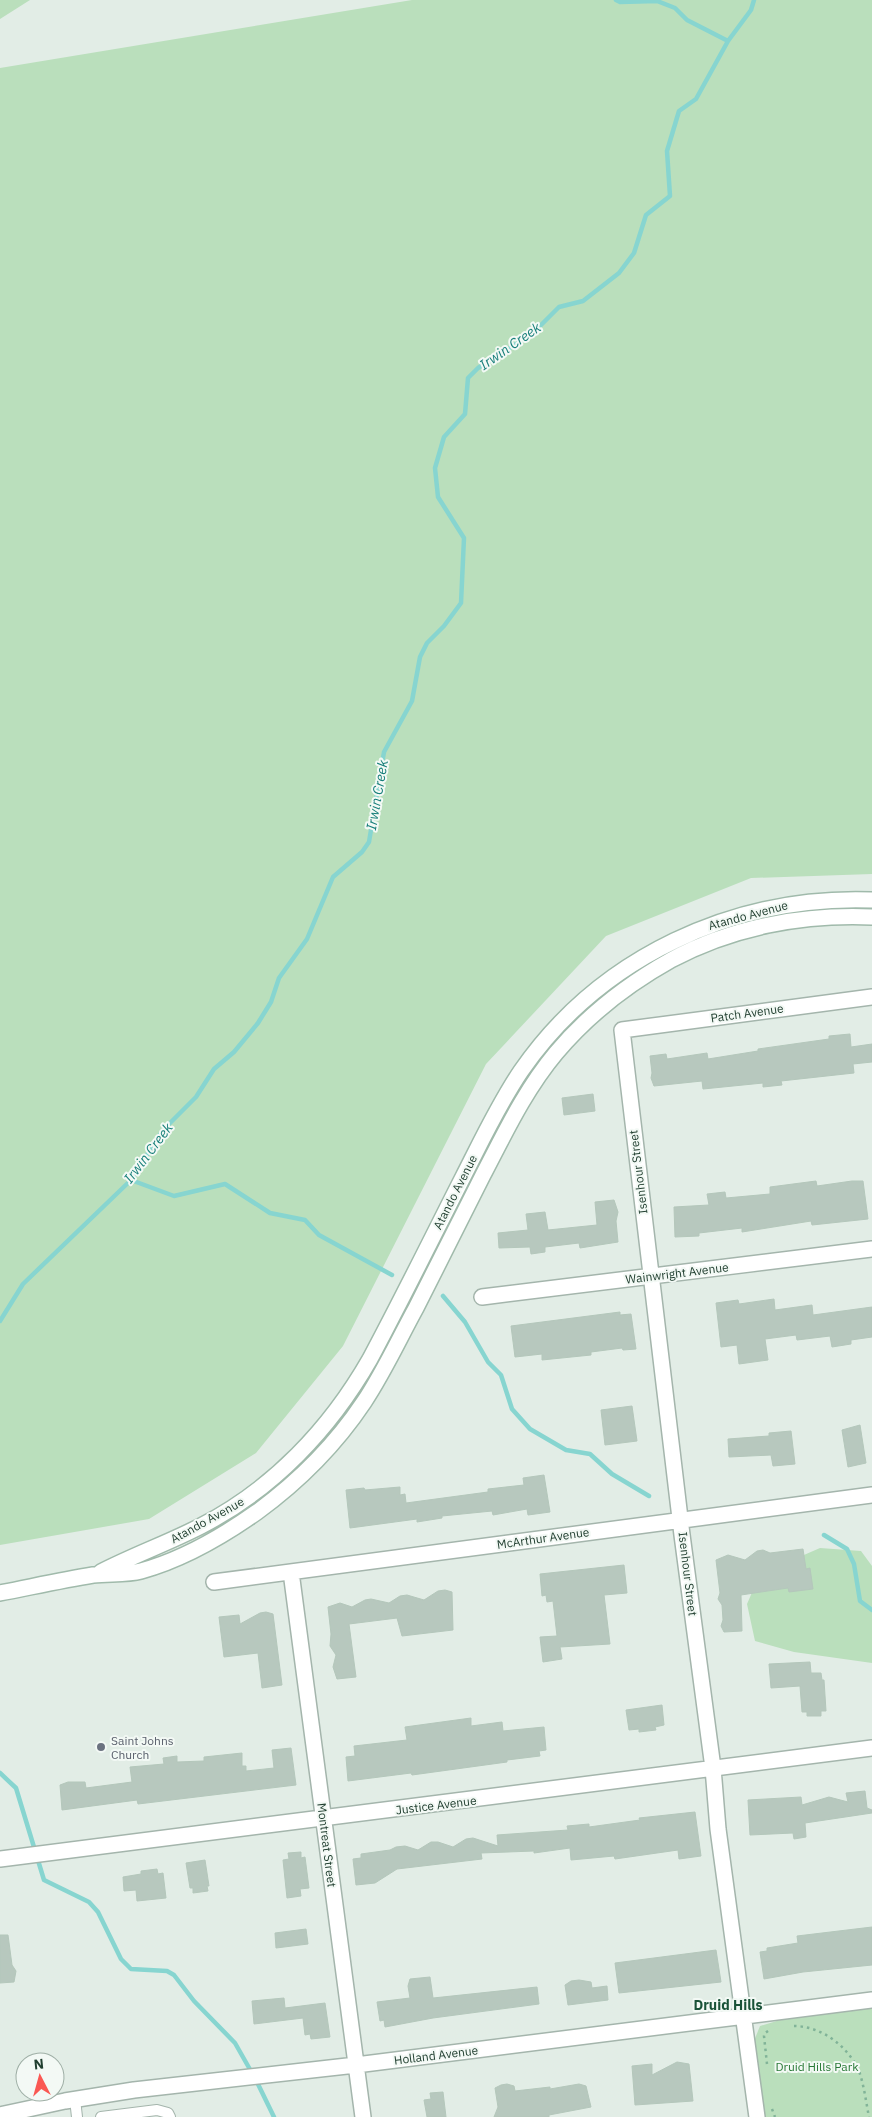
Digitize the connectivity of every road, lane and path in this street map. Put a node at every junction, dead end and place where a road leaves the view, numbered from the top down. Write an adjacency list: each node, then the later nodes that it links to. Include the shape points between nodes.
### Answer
1 (872, 900): 11 (street, Atando Avenue, via 794,903 717,922 638,959 581,1003 543,1042 511,1086 370,1359 326,1424 288,1463 232,1508 185,1534)
2 (872, 917): 11 (street, Atando Avenue, via 833,916 797,920 722,938 663,965 605,1004 568,1040 526,1095 385,1368 364,1403 327,1449 271,1500 210,1541 138,1572)
3 (872, 997): 4 (street, Patch Avenue)
4 (622, 1030): 6 (street, Isenhour Street)
5 (872, 1249): 6 (street, Wainwright Avenue)
6 (651, 1276): 7 (street, Wainwright Avenue); 9 (street, Isenhour Street)
7 (482, 1297)
8 (872, 1495): 9 (street, McArthur Avenue)
9 (681, 1519): 10 (street, McArthur Avenue); 15 (street, Isenhour Street)
10 (291, 1572): 12 (street, McArthur Avenue); 16 (street, Montreat Street)
11 (95, 1575): 13 (street, Atando Avenue)
12 (214, 1582)
13 (0, 1593)
14 (872, 1748): 15 (street, Justice Avenue)
15 (713, 1768): 16 (street, Justice Avenue); 19 (street, Isenhour Street)
16 (324, 1818): 17 (street, Justice Avenue); 22 (street, Montreat Street)
17 (0, 1859)
18 (872, 2000): 19 (street, Holland Avenue)
19 (743, 2016): 22 (street, Holland Avenue); 31 (street, Isenhour Street)
20 (790, 2027): 33 (path, via 803,2026 819,2031 851,2056)
21 (776, 2028): 23 (path, via 769,2029 764,2036)
22 (356, 2065): 24 (street, Holland Avenue); 30 (street, Montreat Street)
23 (766, 2070)
24 (75, 2099): 26 (street, Holland Avenue); 27 (lane)
25 (771, 2106): 32 (path)
26 (0, 2115)
27 (77, 2117)
28 (101, 2117): 29 (lane, via 157,2110 168,2113)
29 (170, 2117)
30 (363, 2117)
31 (757, 2117)
32 (775, 2117)
33 (869, 2117)

